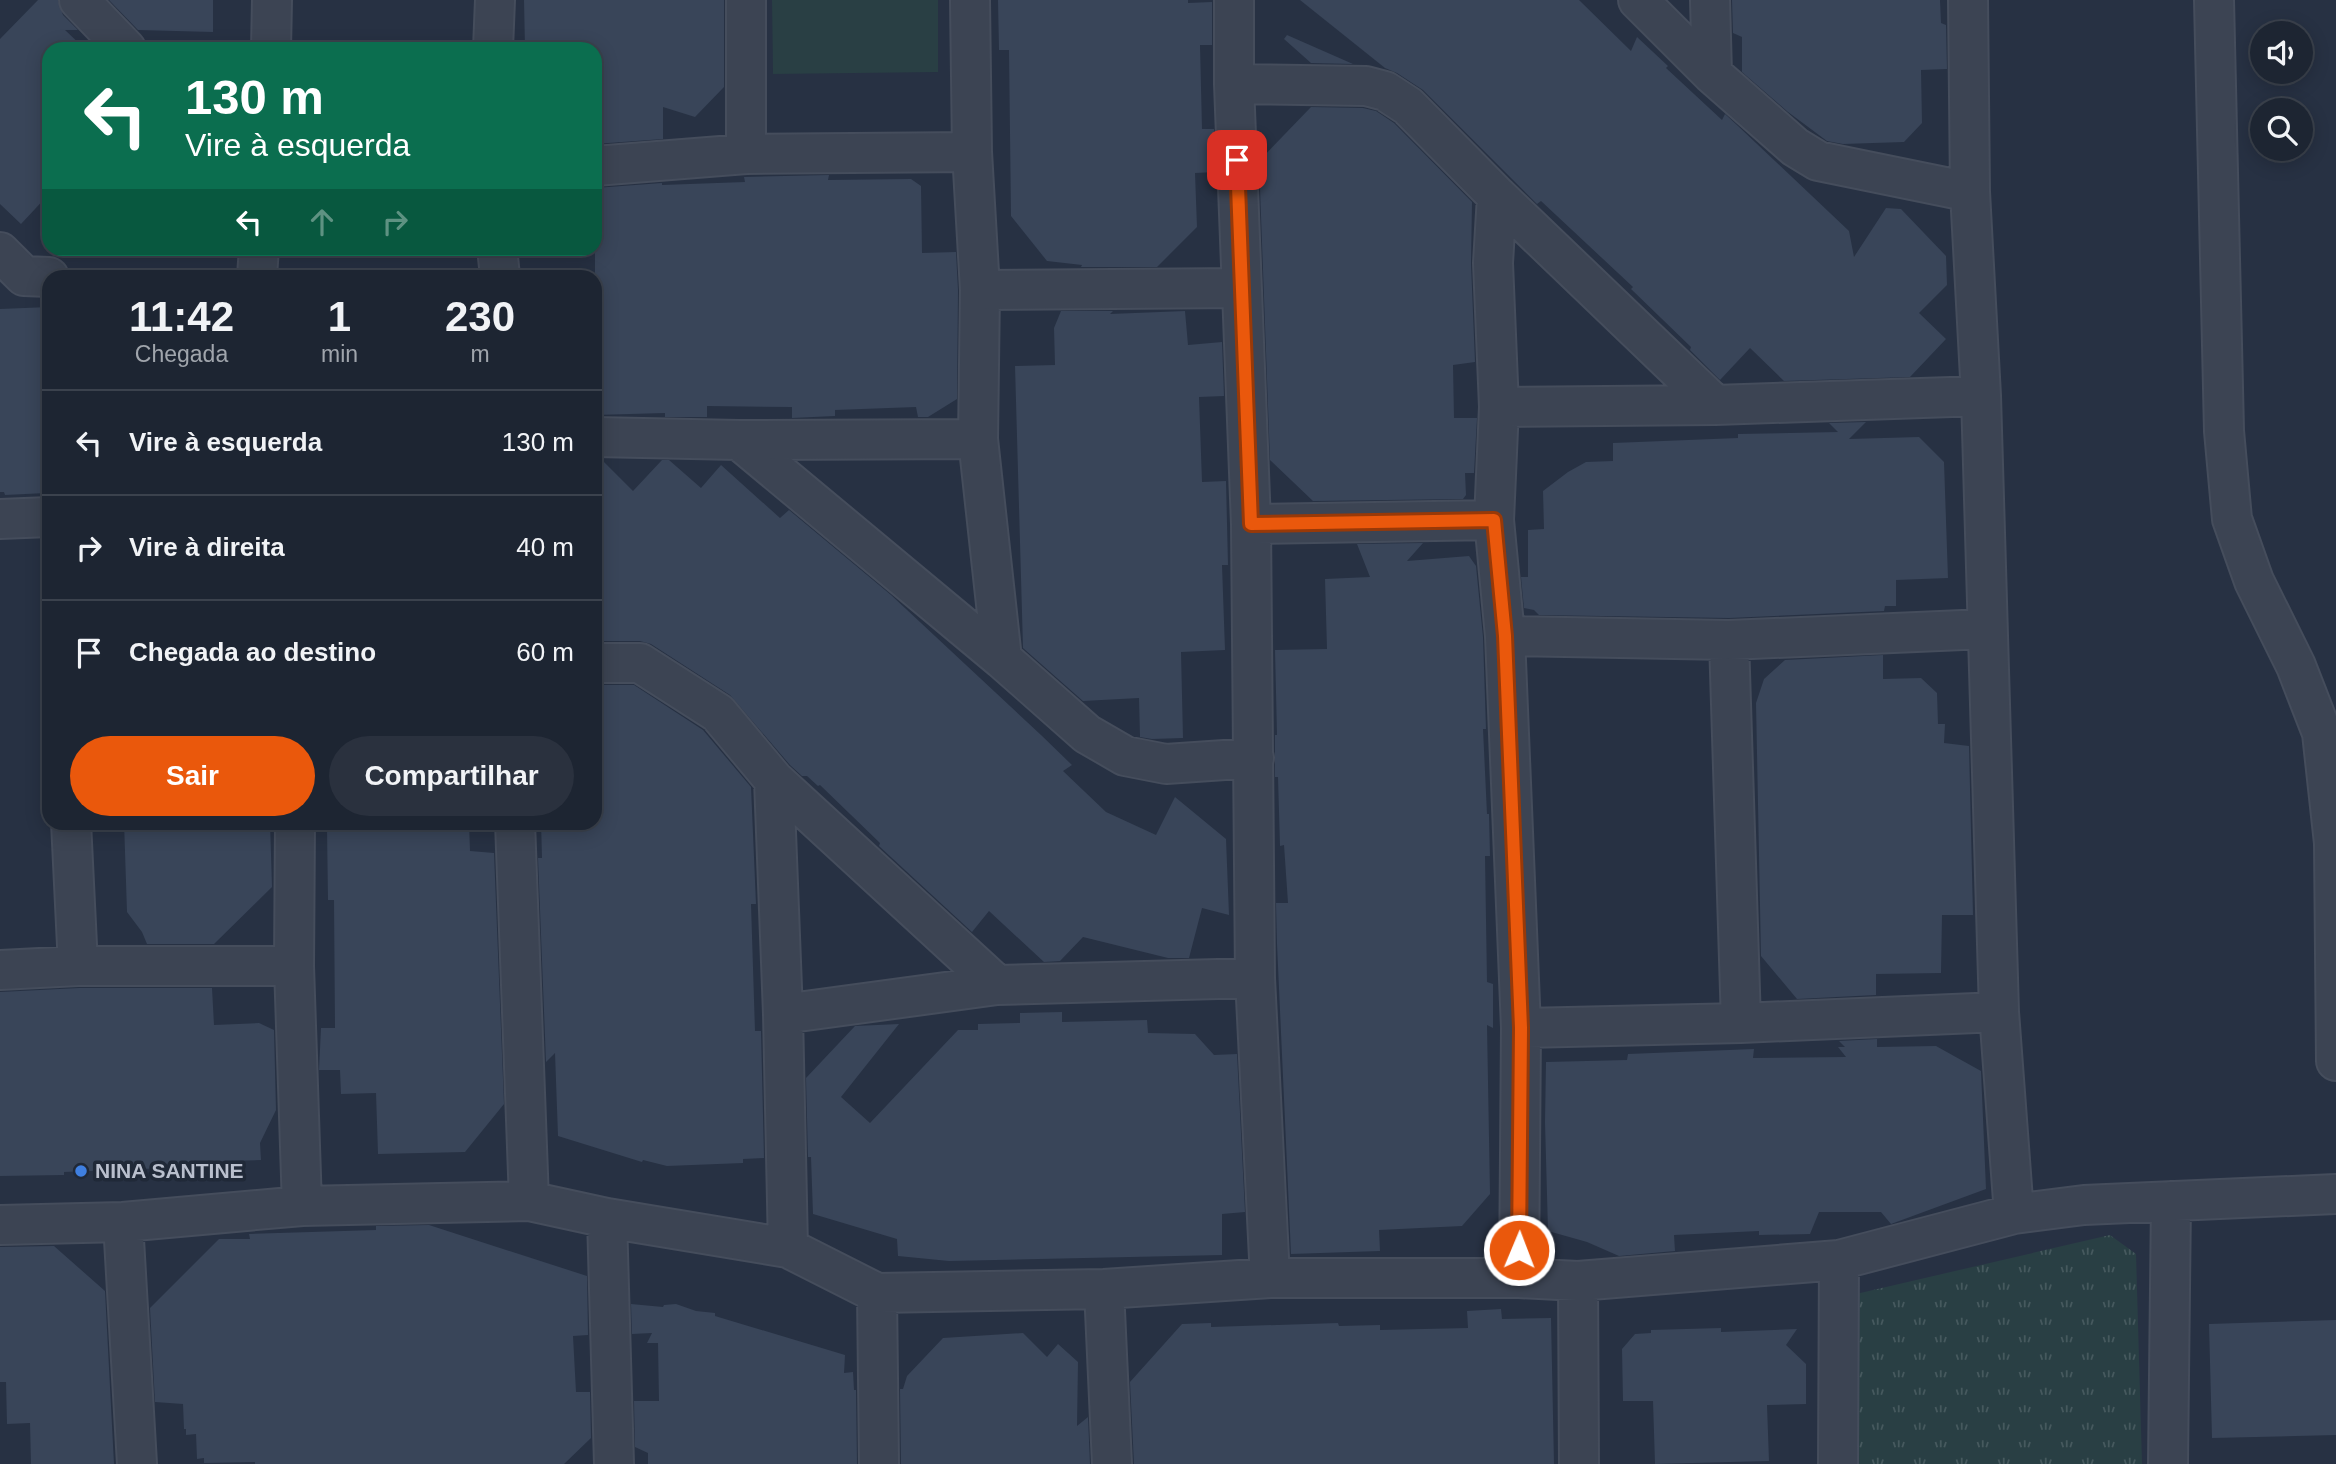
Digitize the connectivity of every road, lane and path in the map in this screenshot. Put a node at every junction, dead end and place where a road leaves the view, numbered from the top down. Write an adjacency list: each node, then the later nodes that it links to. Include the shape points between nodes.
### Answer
1 (79, 0): 11 (street)
2 (272, 0): 12 (street)
3 (495, 0): 13 (street)
4 (746, 0): 17 (street)
5 (970, 0): 16 (street)
6 (1234, 0): 15 (street)
7 (1637, 0): 14 (street)
8 (1710, 0): 14 (street)
9 (1968, 0): 19 (street)
10 (2214, 0): 52 (street, via 2224,431 2232,519 2254,581 2296,666 2322,733 2334,843)
11 (119, 42)
12 (271, 42)
13 (492, 42)
14 (1712, 74): 19 (street, via 1795,147 1818,161)
15 (1234, 84): 20 (street, via 1366,86 1385,91 1408,106); 21 (street)
16 (972, 152): 17 (street); 22 (street)
17 (746, 154): 18 (street)
18 (602, 165)
19 (1970, 192): 23 (street)
20 (1497, 195): 24 (street); 25 (street, via 1493,263)
21 (1241, 288): 22 (street); 32 (street)
22 (980, 290): 27 (street)
23 (1981, 396): 24 (street); 33 (street)
24 (1715, 405): 25 (street)
25 (1499, 407): 31 (street)
26 (602, 437): 28 (street)
27 (978, 439): 28 (street); 36 (street)
28 (739, 440): 36 (street)
29 (42, 517): 30 (street)
30 (0, 519)
31 (1494, 520): 32 (street); 34 (street)
32 (1251, 524): 38 (street)
33 (1986, 629): 35 (street); 48 (street)
34 (1505, 636): 35 (street); 51 (street)
35 (1729, 640): 50 (street)
36 (1002, 659): 38 (street, via 1087,734 1125,756 1166,764)
37 (602, 663): 39 (street, via 640,663 718,713)
38 (1254, 758): 46 (street)
39 (774, 780): 47 (street); 49 (street)
40 (71, 830): 43 (street)
41 (295, 830): 44 (street)
42 (515, 830): 55 (street)
43 (78, 966): 44 (street); 45 (street)
44 (294, 966): 56 (street)
45 (0, 971)
46 (1255, 978): 47 (street); 63 (street)
47 (997, 985): 49 (street)
48 (1999, 1012): 50 (street); 57 (street)
49 (783, 1014): 61 (street)
50 (1741, 1023): 51 (street)
51 (1521, 1028): 64 (street)
52 (2336, 1061)
53 (2336, 1194): 54 (street)
54 (2171, 1200): 57 (street); 74 (street)
55 (529, 1201): 56 (street); 58 (street)
56 (302, 1206): 59 (street)
57 (2014, 1214): 62 (street)
58 (607, 1218): 61 (street); 69 (street)
59 (123, 1222): 60 (street); 68 (street)
60 (0, 1225)
61 (788, 1248): 67 (street)
62 (1839, 1260): 65 (street); 73 (street)
63 (1270, 1278): 64 (street); 66 (street)
64 (1519, 1278): 65 (street)
65 (1578, 1281): 72 (street)
66 (1104, 1289): 67 (street); 71 (street)
67 (877, 1293): 70 (street)
68 (137, 1464)
69 (614, 1464)
70 (879, 1464)
71 (1112, 1464)
72 (1579, 1464)
73 (1838, 1464)
74 (2168, 1464)

